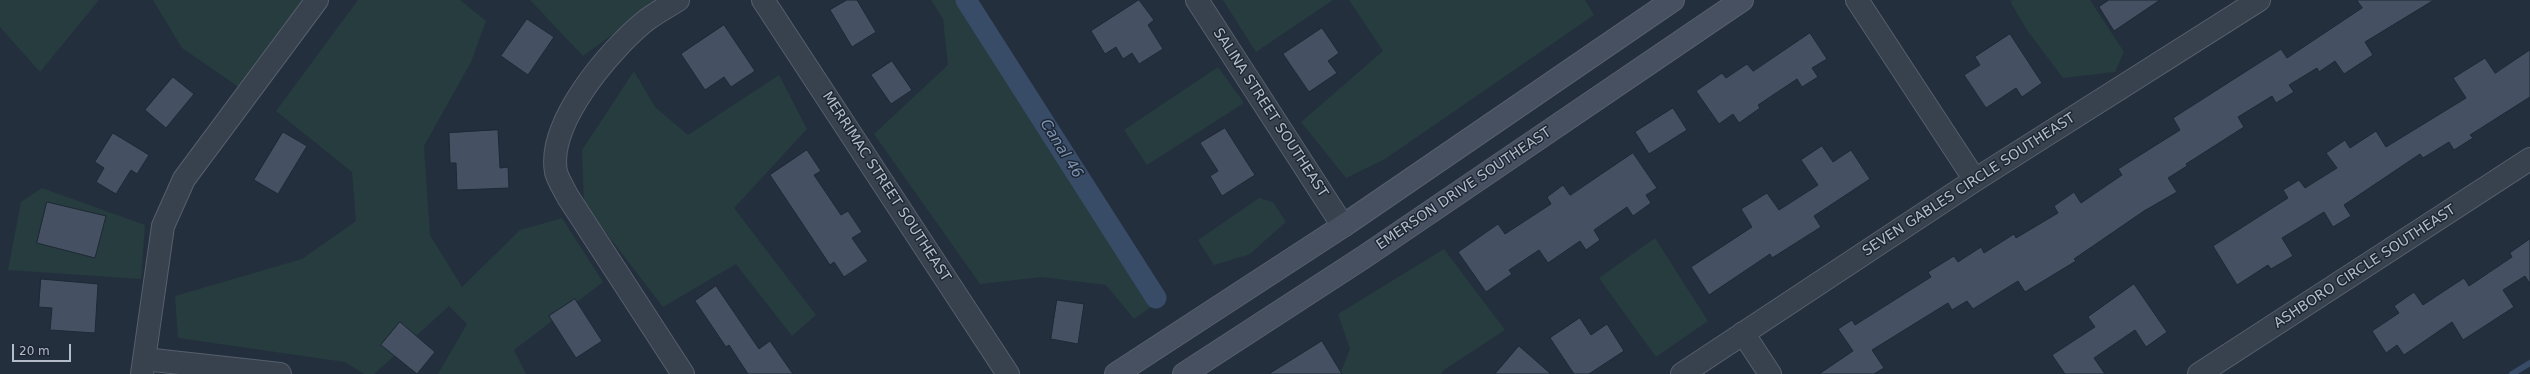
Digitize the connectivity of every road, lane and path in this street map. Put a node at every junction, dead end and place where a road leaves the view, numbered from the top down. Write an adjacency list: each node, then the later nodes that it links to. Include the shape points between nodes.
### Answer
1 (317, 0): 13 (street, via 184,178 163,226)
2 (678, 0): 15 (street, via 645,22 620,46 582,91 563,122 556,150 556,172 568,197)
3 (764, 0): 16 (street, MERRIMAC STREET SOUTHEAST)
4 (1197, 0): 11 (street, SALINA STREET SOUTHEAST)
5 (1673, 0): 11 (street)
6 (1742, 0): 18 (street, EMERSON DRIVE SOUTHEAST, via 1364,258)
7 (1857, 0): 10 (street)
8 (2259, 0): 10 (street, SEVEN GABLES CIRCLE SOUTHEAST)
9 (2530, 159): 21 (street, ASHBORO CIRCLE SOUTHEAST)
10 (1975, 180): 12 (street, SEVEN GABLES CIRCLE SOUTHEAST)
11 (1343, 226): 17 (street)
12 (1743, 333): 19 (street, SEVEN GABLES CIRCLE SOUTHEAST); 20 (street)
13 (143, 366): 14 (street)
14 (280, 374)
15 (683, 374)
16 (1008, 374)
17 (1116, 374)
18 (1184, 374)
19 (1682, 374)
20 (1770, 374)
21 (2199, 374)

